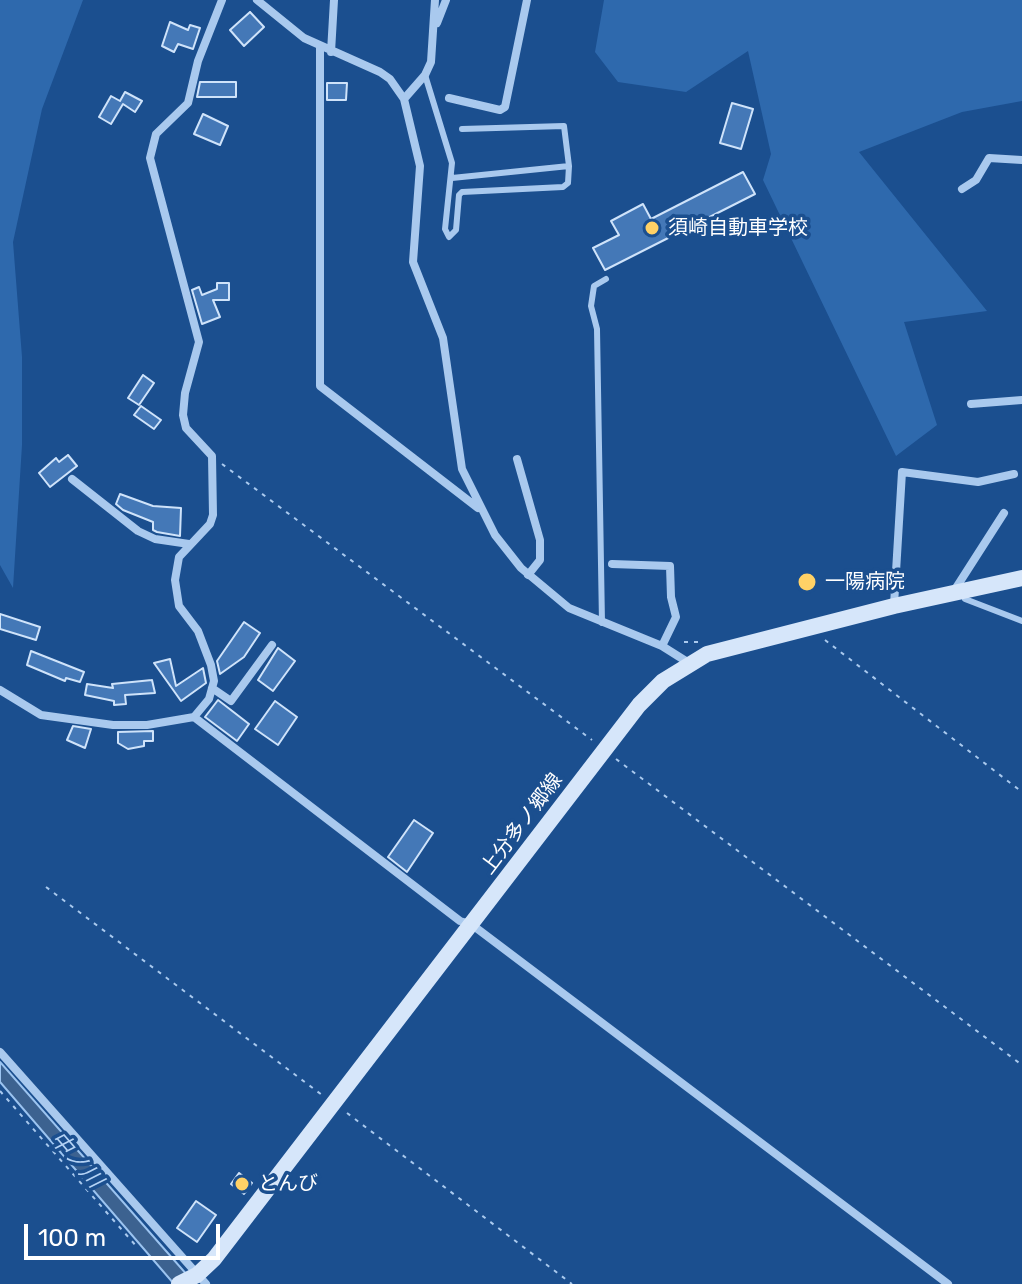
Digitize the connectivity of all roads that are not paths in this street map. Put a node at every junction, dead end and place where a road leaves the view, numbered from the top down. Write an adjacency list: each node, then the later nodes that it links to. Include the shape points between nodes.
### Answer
1 (222, 0): 26 (street, via 188,103 156,134 150,158 199,342 185,393 186,428 212,456 212,519)
2 (257, 0): 8 (street)
3 (334, 0): 9 (street)
4 (435, 0): 7 (street)
5 (446, 0): 7 (street)
6 (527, 0): 11 (street, via 505,107)
7 (435, 27): 10 (street)
8 (320, 47): 9 (street); 24 (street, via 320,386)
9 (331, 52): 12 (street, via 380,72)
10 (425, 75): 12 (street); 16 (lane)
11 (449, 98)
12 (404, 99): 24 (street, via 420,166 413,262 443,338 457,453)
13 (462, 129): 15 (lane, via 564,126)
14 (1022, 160): 17 (street, via 989,158 976,180)
15 (569, 166): 16 (lane); 16 (lane, via 563,187 462,192 456,230 449,237 445,229)
16 (452, 178)
17 (962, 189)
18 (606, 279): 33 (lane, via 594,286 591,306 597,329)
19 (1022, 400): 20 (street)
20 (971, 404)
21 (517, 459): 28 (street, via 540,540 540,560)
22 (1014, 474): 31 (street, via 978,482 902,472)
23 (72, 479): 26 (street, via 138,531)
24 (479, 509): 28 (street)
25 (1004, 513): 30 (street)
26 (189, 544): 37 (street, via 176,569 176,597 205,647)
27 (612, 564): 35 (street, via 670,566 676,617)
28 (528, 575): 33 (street, via 569,608)
29 (1022, 578): 30 (main road, 上分多ノ郷線)
30 (952, 596): 31 (main road, 上分多ノ郷線); 32 (lane)
31 (894, 606): 36 (main road, 上分多ノ郷線)
32 (1022, 621)
33 (602, 625): 35 (street)
34 (272, 645): 37 (street, via 231,701)
35 (662, 646): 36 (street)
36 (689, 663): 40 (main road, 上分多ノ郷線, via 651,692)
37 (212, 688): 39 (street, via 202,712)
38 (0, 690): 39 (street, via 41,715 65,721 147,725)
39 (194, 717): 40 (street, via 460,921)
40 (471, 924): 42 (main road, 上分多ノ郷線); 43 (street)
41 (0, 1052): 42 (street)
42 (193, 1280)
43 (948, 1284)

